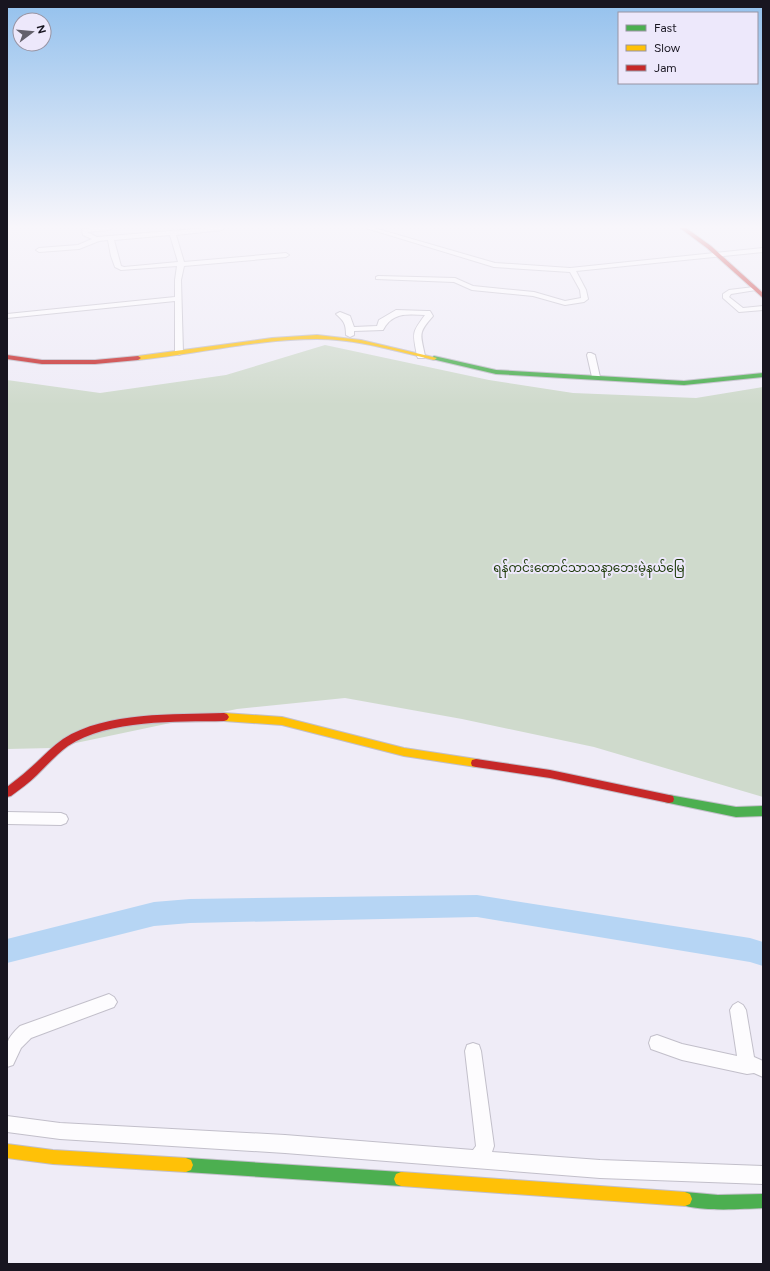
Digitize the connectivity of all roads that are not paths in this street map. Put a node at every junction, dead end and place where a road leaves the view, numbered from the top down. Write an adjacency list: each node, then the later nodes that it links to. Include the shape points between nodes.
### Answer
1 (179, 287): 6 (street)
2 (471, 287): 3 (street, via 534,294 567,303 585,299)
3 (582, 287)
4 (754, 289): 5 (street); 7 (street, via 729,292 726,298 742,310)
5 (763, 296)
6 (178, 299): 9 (street); 12 (street)
7 (763, 308)
8 (340, 314): 10 (street, via 347,318)
9 (7, 316)
10 (350, 329): 11 (street); 14 (street, via 380,328 384,321 402,312 428,313 430,316 420,324 417,332)
11 (348, 340): 12 (street, via 318,337 278,339); 14 (street)
12 (179, 353): 15 (street, via 74,363)
13 (591, 355): 17 (street)
14 (421, 356): 17 (street, via 496,372)
15 (7, 357)
16 (763, 375): 17 (street, via 684,383)
17 (596, 377)
18 (7, 793): 19 (street, via 53,752 89,731 162,719 238,717 282,721 404,752 550,774 722,810)
19 (763, 811)
20 (7, 818): 21 (street)
21 (62, 819)
22 (109, 1002): 26 (street, via 26,1032 15,1042)
23 (738, 1010): 27 (street)
24 (657, 1042): 27 (street, via 682,1052)
25 (474, 1051): 31 (street, via 485,1146 483,1153)
26 (7, 1059)
27 (747, 1066): 28 (street)
28 (763, 1068)
29 (7, 1124): 31 (street, via 60,1131 270,1143)
30 (7, 1152): 33 (street, via 708,1201)
31 (475, 1160): 32 (street, via 600,1169)
32 (763, 1175)
33 (763, 1201)

